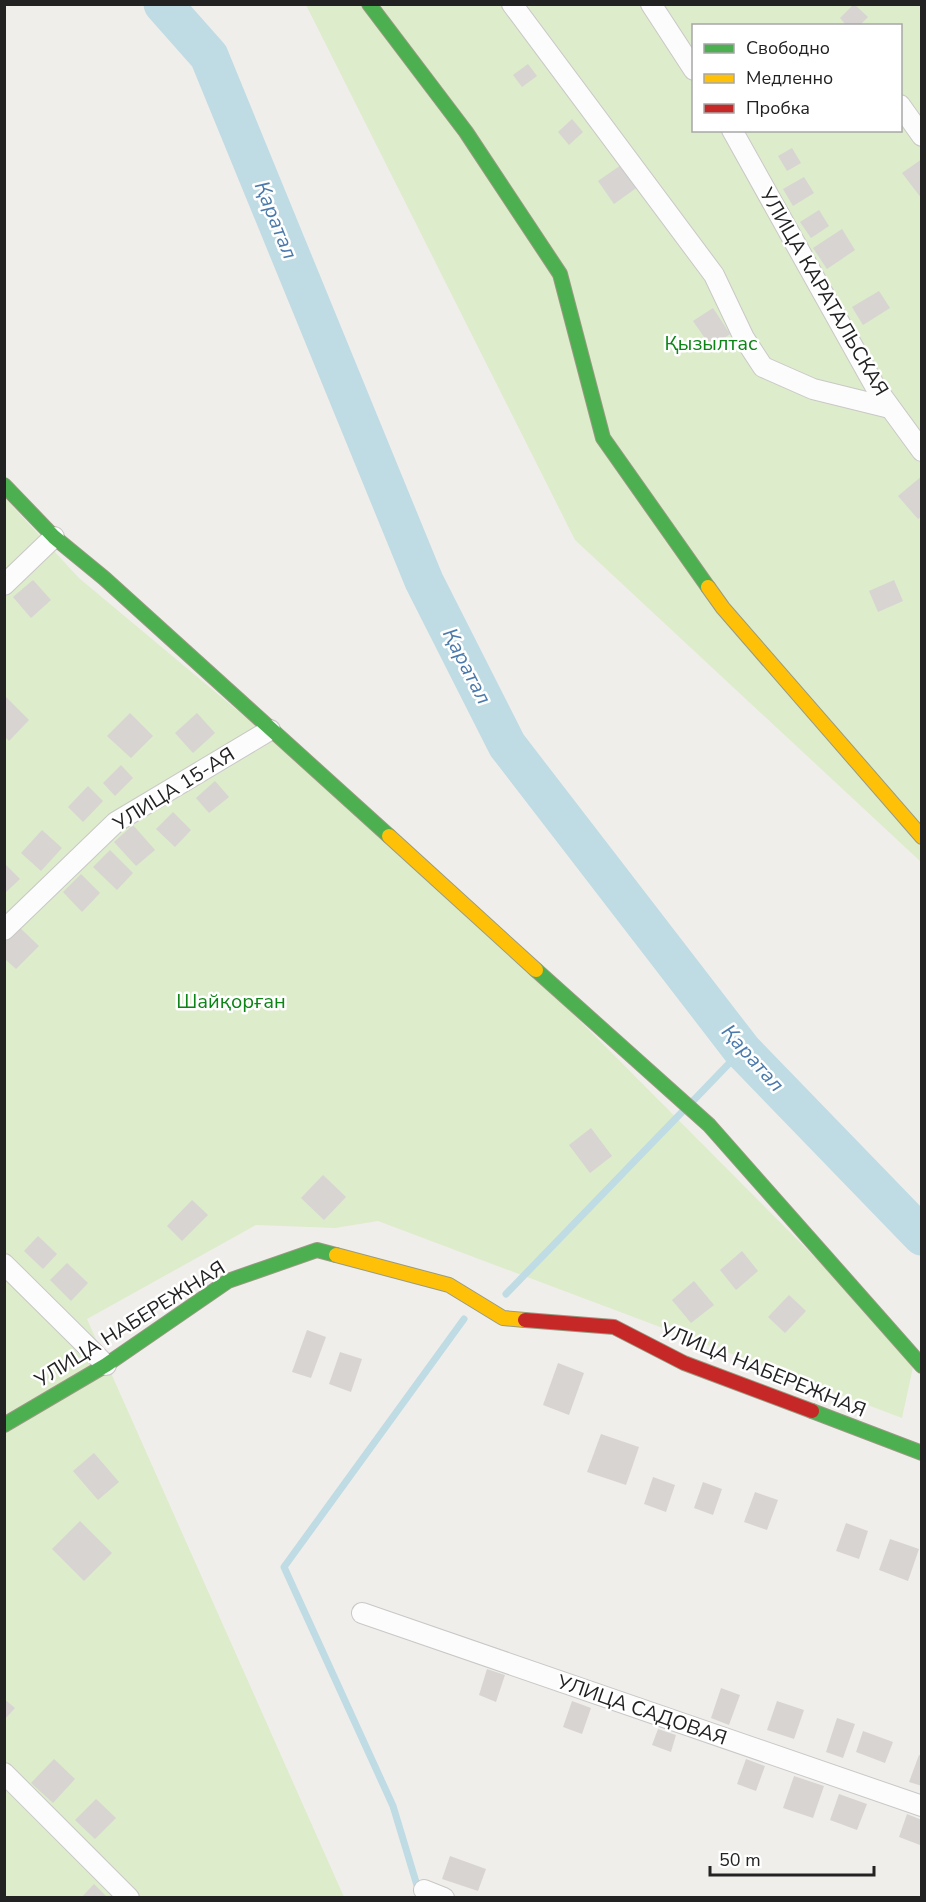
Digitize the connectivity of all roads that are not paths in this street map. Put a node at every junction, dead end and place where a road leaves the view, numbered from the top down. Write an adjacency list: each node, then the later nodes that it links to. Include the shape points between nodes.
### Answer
1 (369, 4): 14 (street, via 466,132 560,274 603,438 723,608)
2 (512, 4): 8 (street, via 714,275 744,339 763,367 813,390)
3 (651, 4): 4 (street)
4 (692, 68)
5 (902, 108): 7 (street)
6 (733, 132): 8 (street, УЛИЦА КАРАТАЛЬСКАЯ)
7 (921, 136)
8 (890, 408): 9 (street, УЛИЦА КАРАТАЛЬСКАЯ)
9 (921, 451)
10 (4, 485): 11 (street)
11 (54, 537): 12 (street); 13 (street)
12 (4, 585)
13 (270, 730): 15 (street, УЛИЦА 15-АЯ, via 116,822); 18 (street, via 709,1125)
14 (921, 837)
15 (4, 930)
16 (4, 1264): 17 (street)
17 (106, 1365): 19 (street, УЛИЦА НАБЕРЕЖНАЯ); 20 (street, УЛИЦА НАБЕРЕЖНАЯ, via 228,1281 317,1250 449,1285 503,1318 614,1327 684,1363)
18 (921, 1366)
19 (4, 1425)
20 (921, 1453)
21 (362, 1613): 23 (street, УЛИЦА САДОВАЯ)
22 (4, 1773): 25 (street)
23 (921, 1806)
24 (424, 1890): 26 (street)
25 (129, 1898)
26 (444, 1898)

